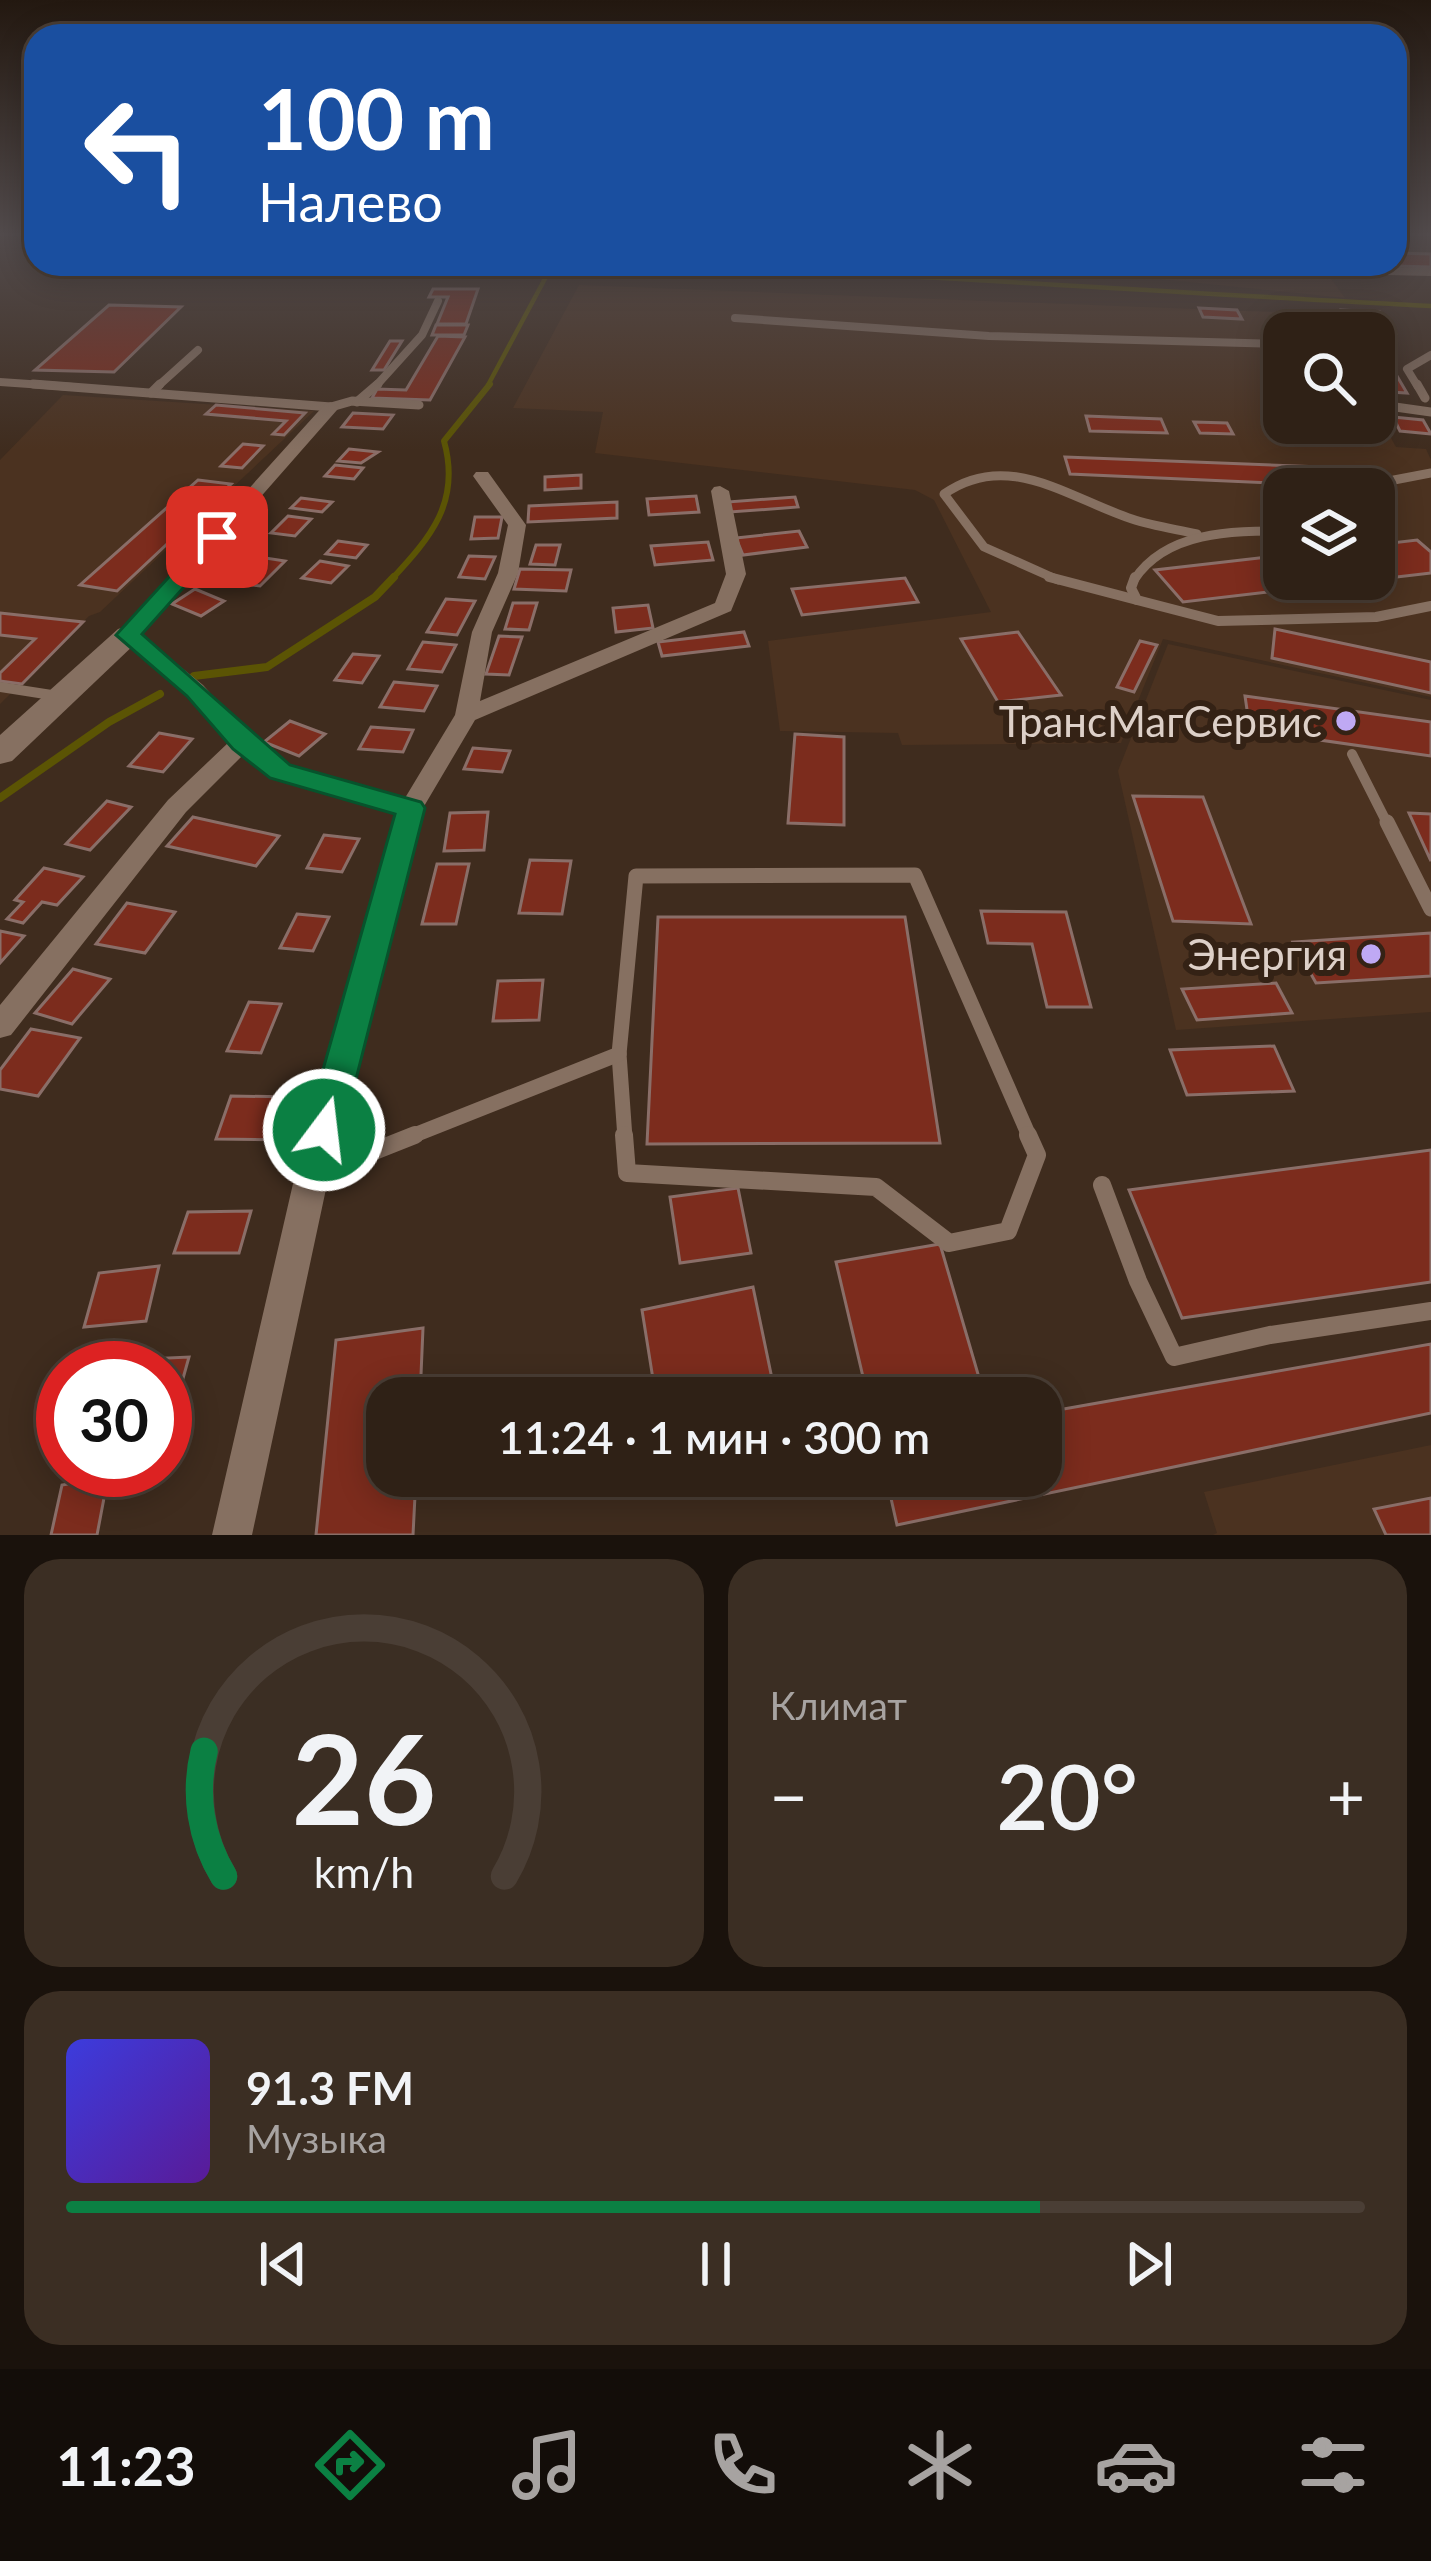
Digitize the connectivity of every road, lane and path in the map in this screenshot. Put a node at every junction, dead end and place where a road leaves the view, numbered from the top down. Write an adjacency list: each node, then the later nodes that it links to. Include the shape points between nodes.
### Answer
1 (436, 307): 8 (lane, via 400,362)
2 (735, 318): 3 (lane)
3 (1263, 343)
4 (198, 350): 7 (lane)
5 (1431, 355): 10 (lane, via 1406,369)
6 (0, 382): 7 (lane)
7 (151, 393): 12 (lane)
8 (357, 402): 11 (lane); 12 (lane)
9 (1395, 404): 10 (lane)
10 (1429, 404)
11 (418, 405)
12 (331, 407): 21 (street)
13 (1431, 473): 15 (lane)
14 (482, 476): 24 (street, via 517,525 508,573 482,632)
15 (1395, 480)
16 (720, 491): 24 (street, via 736,574 724,608)
17 (1263, 532): 18 (lane)
18 (1197, 534): 19 (lane, via 1135,574); 19 (lane, via 1130,519 1033,479 960,478 944,494 984,547 1048,576)
19 (1137, 600): 20 (lane, via 1218,621 1376,617)
20 (1431, 606)
21 (128, 635): 23 (street); 25 (street)
22 (0, 687): 23 (lane)
23 (62, 697): 26 (street)
24 (466, 715): 28 (street)
25 (242, 742): 28 (street, via 280,772); 30 (street, via 177,806)
26 (0, 753)
27 (1352, 754): 29 (lane)
28 (411, 808): 32 (street)
29 (1431, 909)
30 (0, 1026)
31 (619, 1054): 31 (lane, via 636,876 915,875 1037,1155 1008,1231 950,1243 876,1187 627,1173); 32 (lane)
32 (312, 1175): 35 (street)
33 (1102, 1185): 34 (lane, via 1174,1357)
34 (1431, 1311)
35 (232, 1535)

